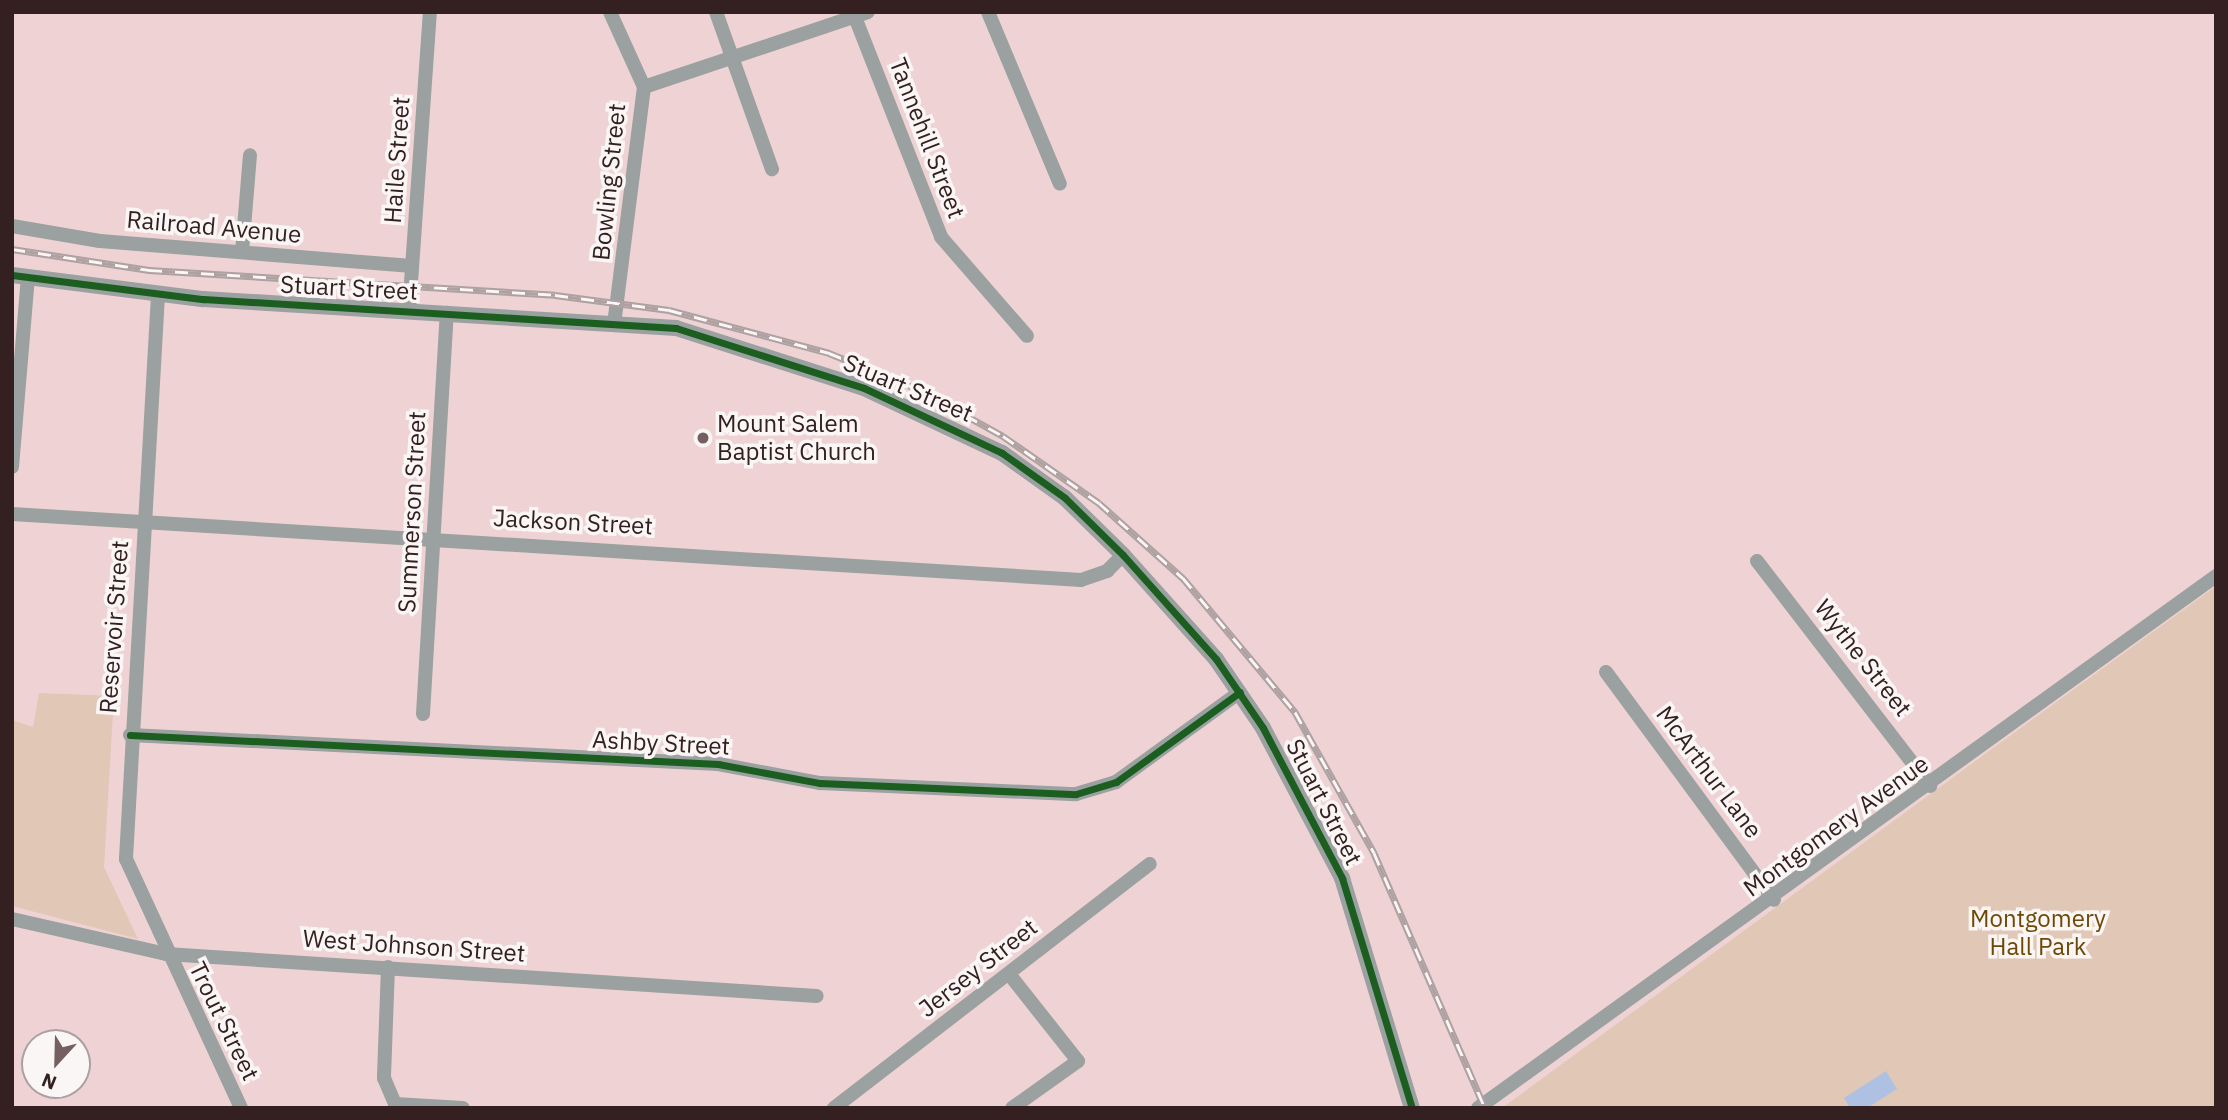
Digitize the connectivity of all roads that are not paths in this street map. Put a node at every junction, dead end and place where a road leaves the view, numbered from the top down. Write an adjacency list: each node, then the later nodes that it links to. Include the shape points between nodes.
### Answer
1 (430, 12): 13 (street, Haile Street)
2 (610, 12): 7 (street, Bowling Street)
3 (716, 12): 6 (street)
4 (988, 12): 10 (street)
5 (859, 14): 6 (street); 19 (street, Tannehill Street, via 941,237)
6 (733, 58): 7 (street); 9 (street)
7 (643, 88): 18 (street, Bowling Street)
8 (250, 155): 12 (street)
9 (772, 169)
10 (1060, 184)
11 (12, 226): 12 (street, Railroad Avenue)
12 (242, 252): 13 (street, Railroad Avenue)
13 (412, 266): 16 (street, Haile Street)
14 (20, 277): 15 (street, Stuart Street); 20 (street)
15 (158, 295): 16 (street, Stuart Street); 22 (street, Reservoir Street)
16 (409, 311): 17 (street, Stuart Street)
17 (447, 313): 18 (street, Stuart Street); 23 (street, Summerson Street)
18 (614, 323): 24 (street, Stuart Street, via 725,339 915,409 1029,471)
19 (1027, 336)
20 (12, 467)
21 (12, 514): 22 (street, Jackson Street)
22 (144, 520): 23 (street, Jackson Street); 30 (street, Reservoir Street)
23 (433, 537): 24 (street, Jackson Street, via 1081,580 1107,571); 29 (street, Summerson Street)
24 (1123, 555): 28 (street, Stuart Street)
25 (1757, 561): 31 (street, Wythe Street)
26 (2216, 576): 31 (street, Montgomery Avenue)
27 (1606, 672): 33 (street, McArthur Lane)
28 (1240, 692): 30 (street, Ashby Street, via 1116,782 1076,794 820,783 705,763); 44 (street, Stuart Street, via 1342,878)
29 (423, 714)
30 (130, 735): 35 (street, Reservoir Street, via 127,871)
31 (1930, 786): 33 (street, Montgomery Avenue)
32 (1150, 864): 37 (street, Jersey Street)
33 (1774, 900): 45 (street, Montgomery Avenue)
34 (12, 919): 35 (street, West Johnson Street)
35 (166, 954): 36 (street, West Johnson Street); 40 (street, Trout Street)
36 (388, 967): 38 (street, West Johnson Street); 39 (street, via 384,1077)
37 (1009, 974): 42 (street, Jersey Street); 43 (street, via 1078,1061)
38 (817, 996)
39 (396, 1106): 41 (street)
40 (241, 1108)
41 (464, 1108)
42 (834, 1108)
43 (1012, 1108)
44 (1412, 1108)
45 (1478, 1108)

